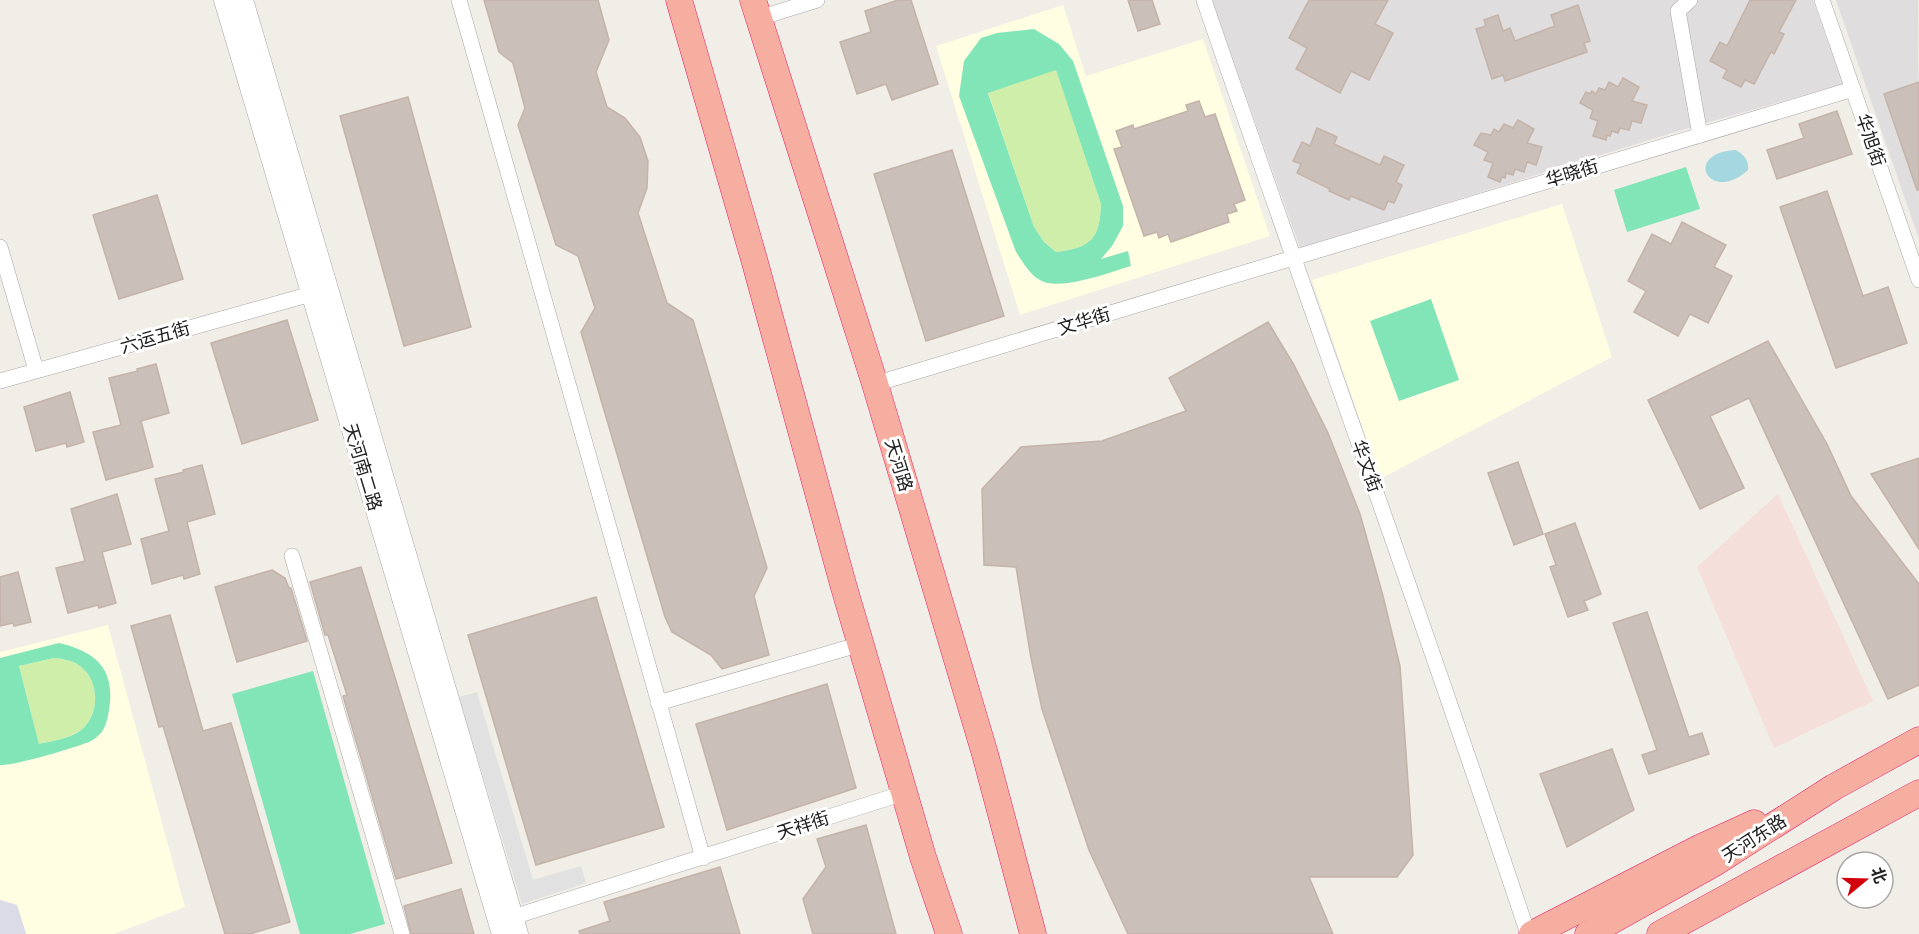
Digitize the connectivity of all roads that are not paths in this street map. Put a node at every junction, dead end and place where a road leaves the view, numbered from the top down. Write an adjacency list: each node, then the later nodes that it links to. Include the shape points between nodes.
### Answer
1 (224, 0): 15 (street, 天河南二路)
2 (243, 0): 28 (street, 天河南二路)
3 (459, 0): 21 (street)
4 (679, 0): 20 (highway)
5 (817, 0): 9 (street)
6 (1204, 0): 13 (street, 华文街)
7 (1690, 0): 11 (street, via 1678,11)
8 (1822, 0): 10 (street, 华旭街)
9 (756, 9): 18 (highway, 天河路)
10 (1853, 89): 11 (street, 华晓街); 14 (street, 华旭街)
11 (1700, 135): 13 (street, 华晓街)
12 (0, 247): 16 (street)
13 (1292, 257): 18 (street, 文华街); 32 (street, 华文街)
14 (1919, 280)
15 (311, 294): 16 (street, 六运五街); 28 (street, 天河南二路)
16 (36, 370): 17 (street, 六运五街)
17 (0, 381)
18 (875, 384): 31 (highway, 天河路, via 988,766)
19 (292, 556): 29 (street)
20 (861, 644): 21 (street); 24 (highway)
21 (658, 703): 26 (street)
22 (1919, 740): 23 (highway, 天河东路)
23 (1834, 787): 32 (highway, via 1699,848); 33 (highway, 天河东路, via 1713,864)
24 (904, 793): 26 (street, 天祥街); 30 (highway)
25 (1919, 793): 27 (highway, 天河东路)
26 (703, 858): 28 (street, 天祥街)
27 (1785, 867): 34 (highway, 天河东路); 35 (highway)
28 (508, 927)
29 (402, 934)
30 (949, 934)
31 (1033, 934)
32 (1530, 934)
33 (1588, 934)
34 (1660, 934)
35 (1698, 934)

